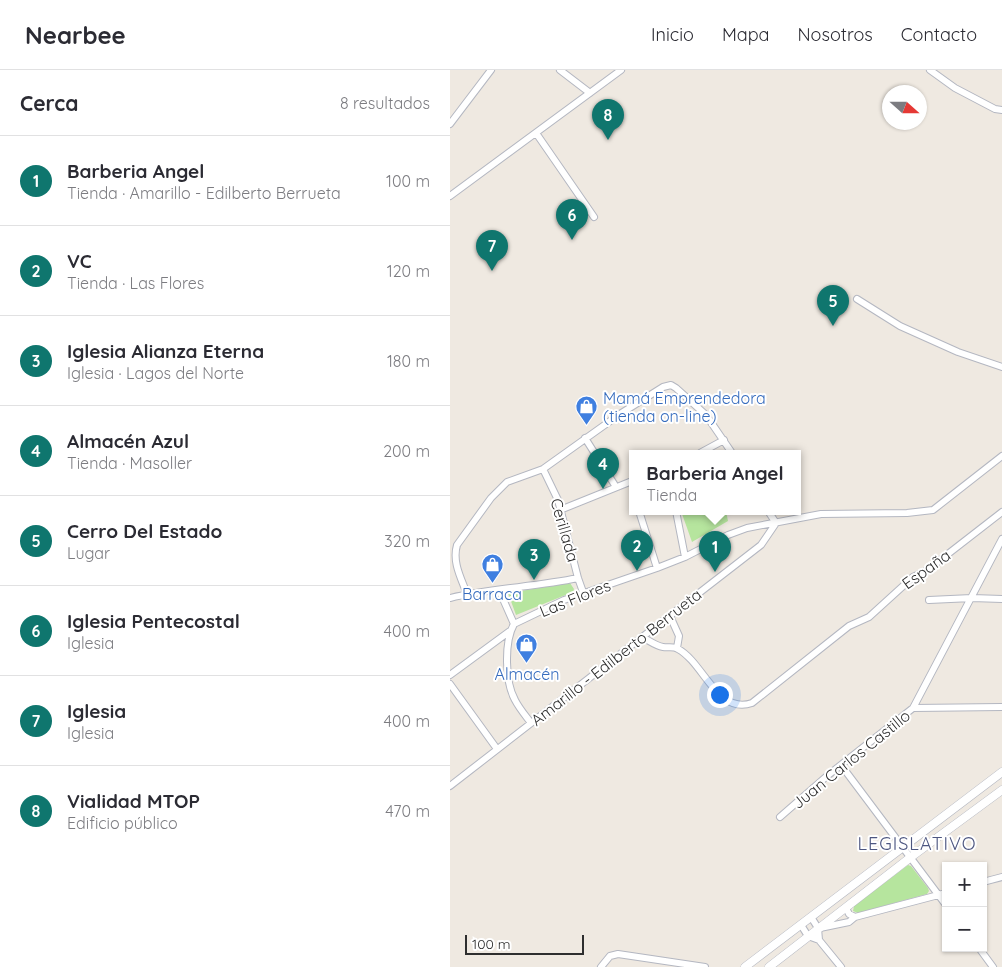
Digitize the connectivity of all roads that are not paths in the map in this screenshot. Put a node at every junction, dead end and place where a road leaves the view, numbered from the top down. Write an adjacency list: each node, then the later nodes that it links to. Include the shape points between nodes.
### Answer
1 (491, 70): 7 (street)
2 (560, 70): 5 (street)
3 (621, 70): 5 (street)
4 (930, 70): 6 (street, via 955,88)
5 (590, 93): 8 (street)
6 (1002, 110)
7 (450, 124)
8 (536, 133): 9 (street); 10 (street)
9 (450, 196)
10 (594, 217)
11 (857, 299): 12 (street, via 900,326)
12 (1002, 367)
13 (586, 438): 14 (street, via 651,393 671,385 706,415); 18 (street); 20 (street)
14 (724, 440): 15 (street); 16 (street)
15 (706, 450)
16 (730, 450)
17 (1002, 456): 26 (street, Las Flores, via 933,510 820,514)
18 (543, 469): 21 (street, Cerillada); 33 (street, via 507,482 491,498 457,545 456,564)
19 (629, 484): 20 (street)
20 (616, 487): 21 (street)
21 (560, 510): 30 (street, Cerillada)
22 (1002, 512): 42 (street, España, via 926,571 913,577 869,617 849,626 752,703 744,706 724,699 691,659)
23 (640, 515): 29 (street)
24 (677, 515): 28 (street)
25 (770, 515): 26 (street)
26 (776, 524): 28 (street, Las Flores, via 747,528); 38 (street, Amarillo - Edilberto Berrueta, via 761,545)
27 (1002, 539): 35 (street, Juan Carlos Castillo)
28 (685, 557): 29 (street, Las Flores)
29 (657, 568): 32 (street, Las Flores)
30 (578, 578): 31 (street); 32 (street, Cerillada)
31 (499, 590): 33 (street); 39 (street)
32 (583, 592): 39 (street, Las Flores)
33 (467, 594): 34 (street)
34 (450, 598)
35 (972, 598): 36 (street); 37 (street); 46 (street, Juan Carlos Castillo)
36 (1002, 599)
37 (929, 600)
38 (670, 616): 41 (street, Amarillo - Edilberto Berrueta); 42 (street, via 679,636)
39 (514, 624): 40 (street)
40 (510, 631): 43 (street); 47 (street, via 509,684 515,701)
41 (642, 637): 42 (street, via 663,647); 47 (street, Amarillo - Edilberto Berrueta)
42 (677, 648)
43 (450, 675)
44 (450, 684): 48 (street)
45 (1002, 707): 46 (street)
46 (913, 708): 49 (street, Juan Carlos Castillo)
47 (531, 723): 48 (street, Amarillo - Edilberto Berrueta)
48 (497, 749): 51 (street, Amarillo - Edilberto Berrueta)
49 (841, 766): 53 (street, Juan Carlos Castillo); 54 (street)
50 (1001, 774): 54 (street)
51 (450, 786)
52 (1002, 790): 55 (street)
53 (780, 817)
54 (902, 847): 55 (street); 62 (street)
55 (911, 857): 59 (street); 61 (street)
56 (1002, 876): 57 (street)
57 (987, 881)
58 (942, 894): 59 (street)
59 (938, 895): 60 (street); 63 (street)
60 (942, 900)
61 (846, 908): 63 (street); 65 (street)
62 (811, 917): 64 (street); 65 (street)
63 (855, 917): 65 (street, via 849,922)
64 (801, 925): 66 (street); 71 (street)
65 (818, 928): 66 (street); 67 (street)
66 (808, 936): 67 (street); 72 (street)
67 (820, 940): 73 (street)
68 (982, 952): 74 (street)
69 (601, 967): 70 (street, via 610,956 618,954)
70 (705, 967)
71 (745, 967)
72 (769, 967)
73 (841, 967)
74 (993, 967)

